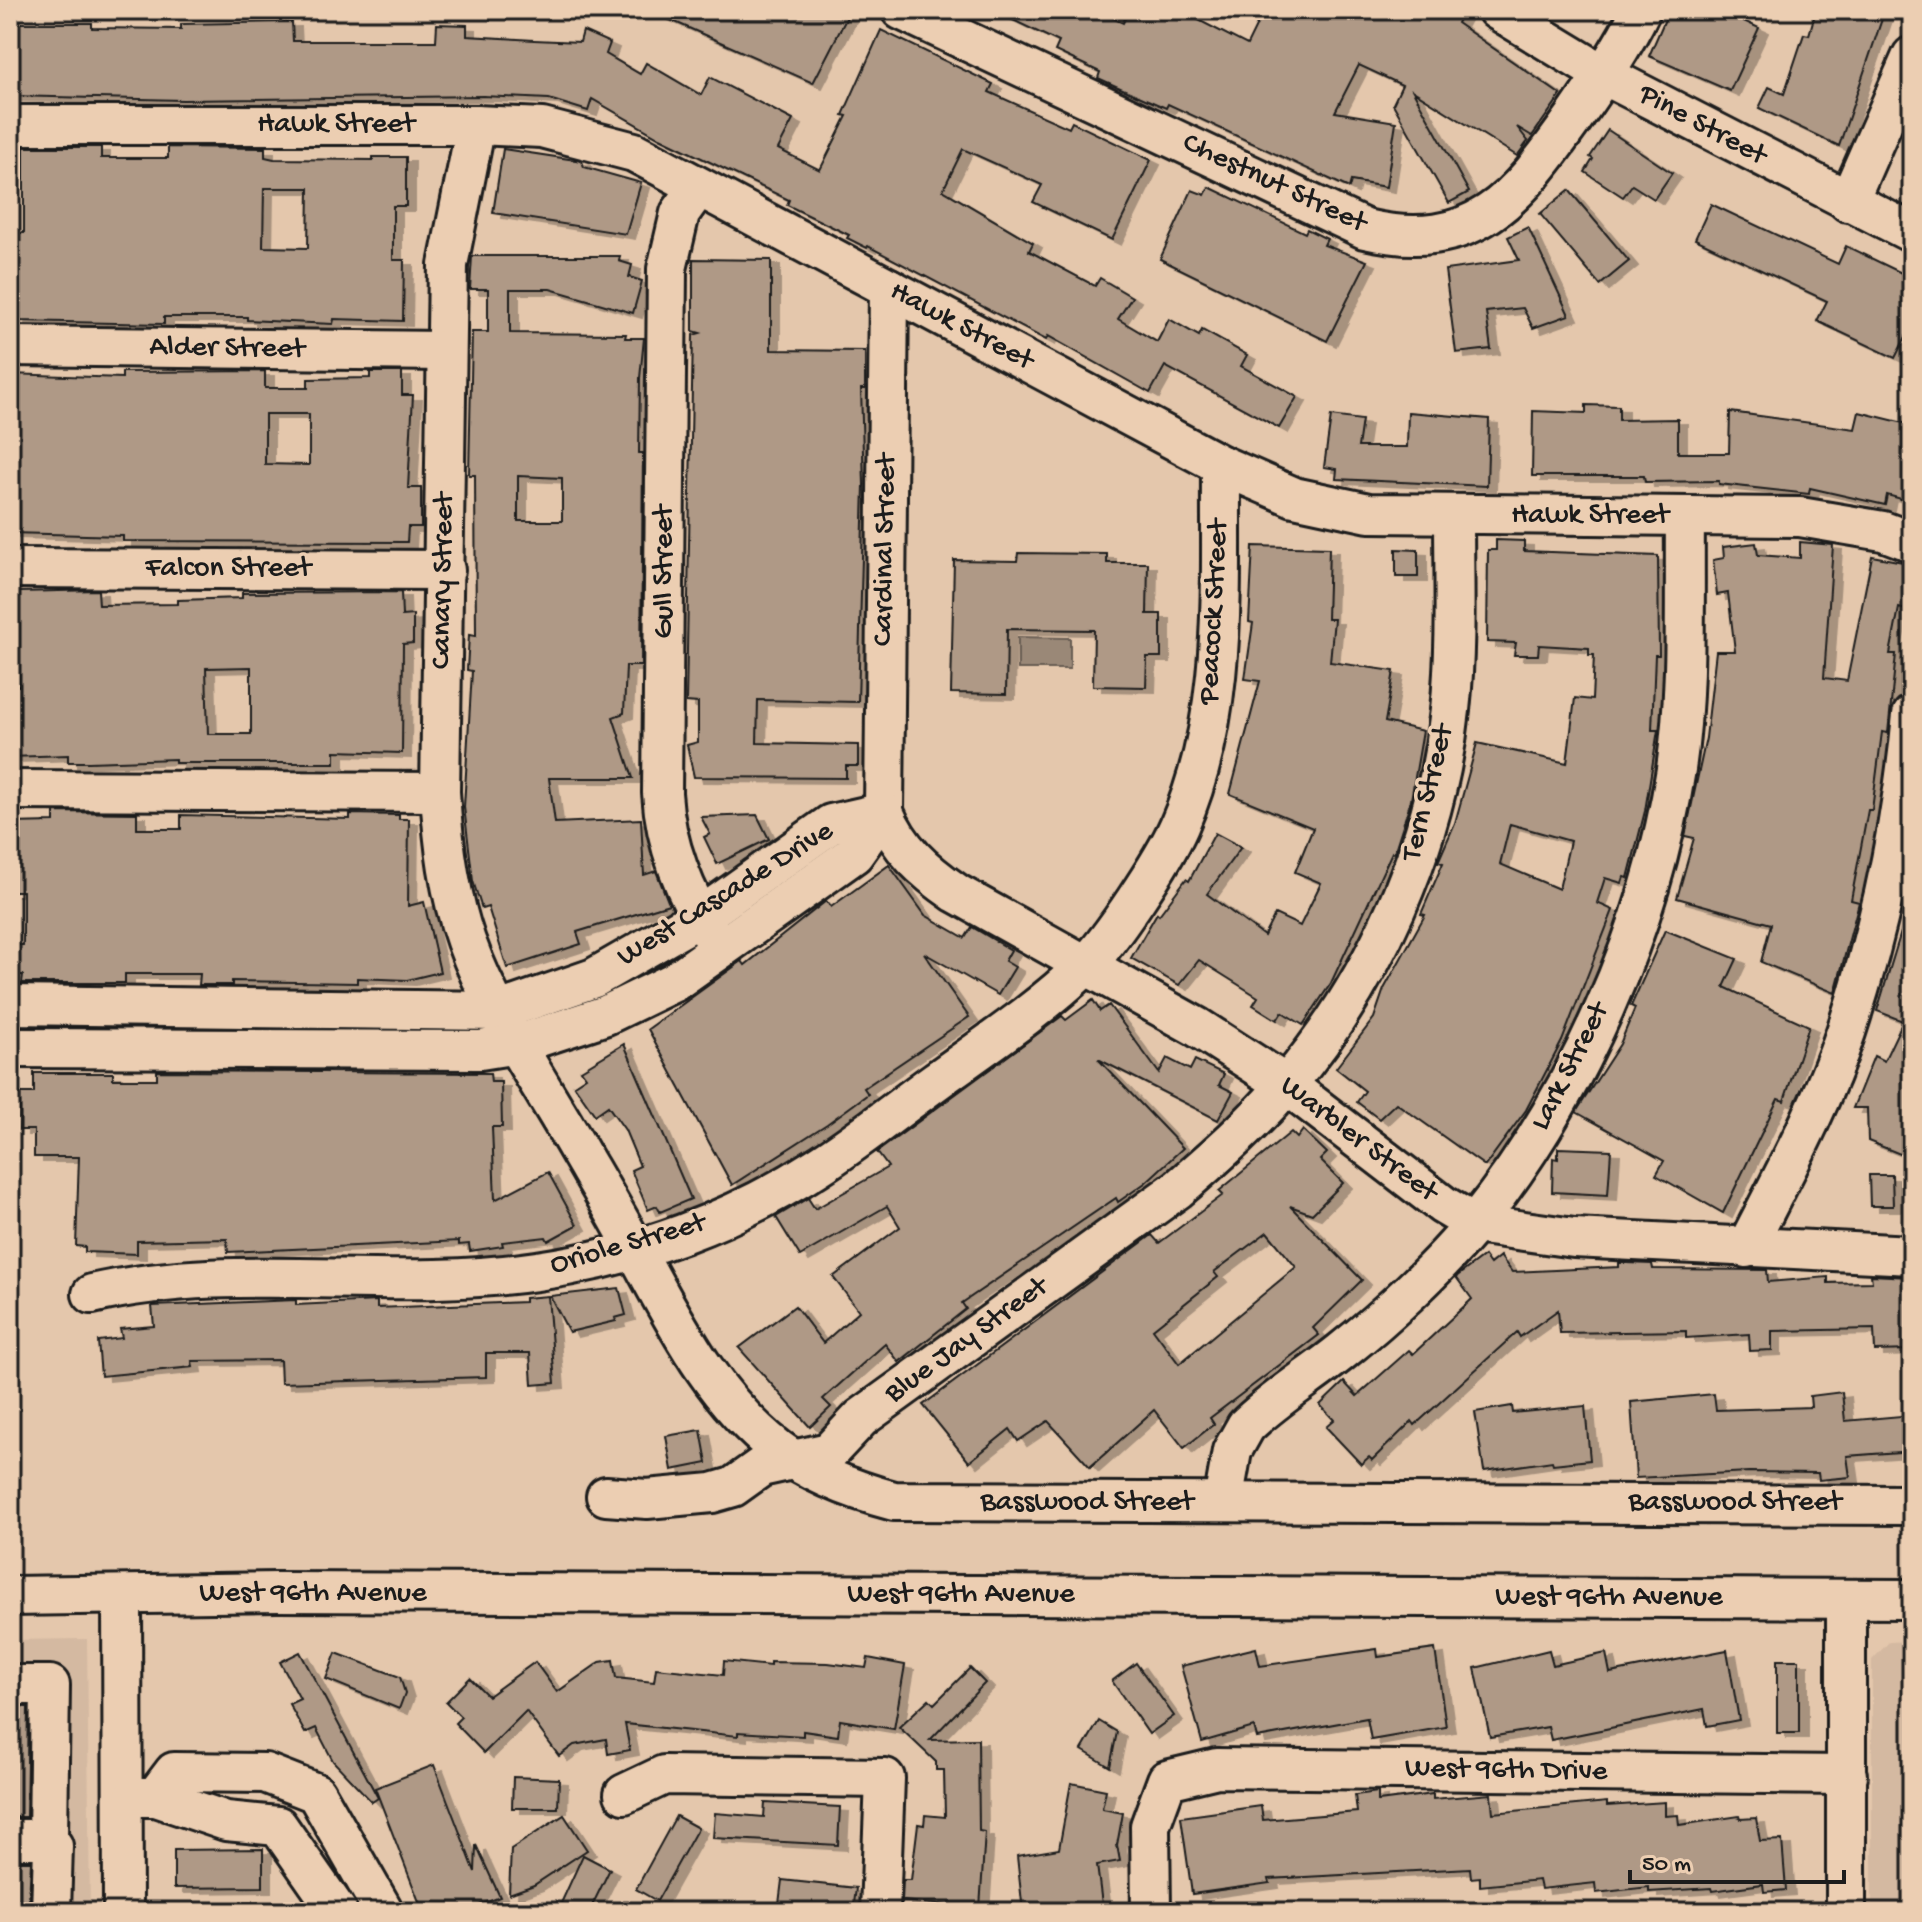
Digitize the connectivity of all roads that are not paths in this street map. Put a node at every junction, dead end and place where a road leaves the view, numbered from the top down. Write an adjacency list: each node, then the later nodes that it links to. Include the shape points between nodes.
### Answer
1 (901, 10): 5 (street, Chestnut Street, via 1365,229 1398,236 1448,231 1512,199)
2 (1497, 10): 5 (street, Pine Street)
3 (1641, 10): 5 (street, Chestnut Street)
4 (1912, 56): 9 (street)
5 (1604, 75): 9 (street, Pine Street)
6 (10, 125): 7 (street, Hawk Street)
7 (476, 125): 8 (street, Hawk Street, via 542,128 615,144); 13 (street, Canary Street, via 452,234)
8 (698, 188): 11 (street, Hawk Street); 24 (street, Gull Street, via 680,213 667,269 662,793 669,844)
9 (1848, 202): 10 (street, Pine Street)
10 (1912, 233)
11 (889, 288): 14 (street, Hawk Street); 23 (street, Cardinal Street)
12 (10, 346): 13 (street, Alder Street)
13 (445, 351): 19 (street, Canary Street)
14 (1221, 465): 15 (street, Hawk Street, via 1334,508); 26 (street, Peacock Street, via 1218,673 1203,756 1178,827)
15 (1454, 516): 16 (street, Hawk Street); 32 (street, Tern Street, via 1450,711 1429,818 1371,958)
16 (1685, 516): 17 (street, Hawk Street, via 1838,521); 33 (street, Lark Street, via 1676,766 1645,900 1581,1056 1529,1149)
17 (1912, 542)
18 (10, 568): 19 (street, Falcon Street)
19 (445, 570): 22 (street, Canary Street)
20 (1912, 715): 35 (street, via 1901,819 1845,1033 1809,1122)
21 (10, 790): 22 (street)
22 (440, 792): 29 (street, Canary Street, via 452,893 466,940)
23 (884, 812): 24 (street, West Cascade Drive, via 831,824); 25 (street, West Cascade Drive, via 854,854); 26 (street, Warbler Street, via 906,852 927,873)
24 (700, 917): 25 (street, Gull Street); 29 (street, West Cascade Drive)
25 (721, 949): 29 (street, West Cascade Drive, via 674,982 606,1015)
26 (1085, 966): 32 (street, Warbler Street, via 1197,1027); 34 (street, Oriole Street, via 1000,1035 817,1167 691,1231)
27 (10, 1005): 28 (street, West Cascade Drive)
28 (271, 1008): 29 (street, West Cascade Drive); 31 (street)
29 (509, 1027): 31 (street, West Cascade Drive, via 480,1050); 34 (street, Basswood Street)
30 (10, 1048): 31 (street, West Cascade Drive)
31 (271, 1049)
32 (1287, 1085): 33 (street, Warbler Street); 38 (street, Blue Jay Street, via 1178,1189 861,1418 829,1452)
33 (1475, 1224): 35 (street, Warbler Street, via 1574,1238); 40 (street, Lark Street, via 1386,1313 1246,1426 1232,1451)
34 (635, 1248): 37 (street, Oriole Street, via 587,1262 488,1278 193,1279 138,1283); 38 (street, Basswood Street, via 675,1328 708,1376 742,1415)
35 (1746, 1248): 36 (street, Warbler Street)
36 (1912, 1255)
37 (92, 1294)
38 (796, 1461): 39 (street, Blue Jay Street, via 761,1467 733,1487 712,1493 647,1499); 40 (street, Basswood Street, via 863,1493 894,1501)
39 (606, 1496)
40 (1223, 1502): 41 (street, Basswood Street)
41 (1912, 1505)
42 (10, 1596): 43 (street, West 96th Avenue)
43 (122, 1596): 44 (street, West 96th Avenue, via 277,1592); 49 (street)
44 (1846, 1599): 45 (street, West 96th Avenue); 47 (street)
45 (1912, 1599)
46 (10, 1685): 51 (street, via 50,1685)
47 (1847, 1775): 57 (street, West 96th Drive, via 1217,1768 1167,1780 1150,1826); 58 (street)
48 (624, 1794): 56 (street, via 664,1775 885,1778)
49 (138, 1797): 53 (street); 54 (street, via 226,1821 278,1826); 55 (street, via 174,1772 215,1770 265,1773 316,1793)
50 (10, 1839): 51 (street)
51 (48, 1839): 52 (street, via 53,1846)
52 (51, 1912)
53 (123, 1912)
54 (338, 1912)
55 (384, 1912)
56 (880, 1912)
57 (1151, 1912)
58 (1846, 1912)

